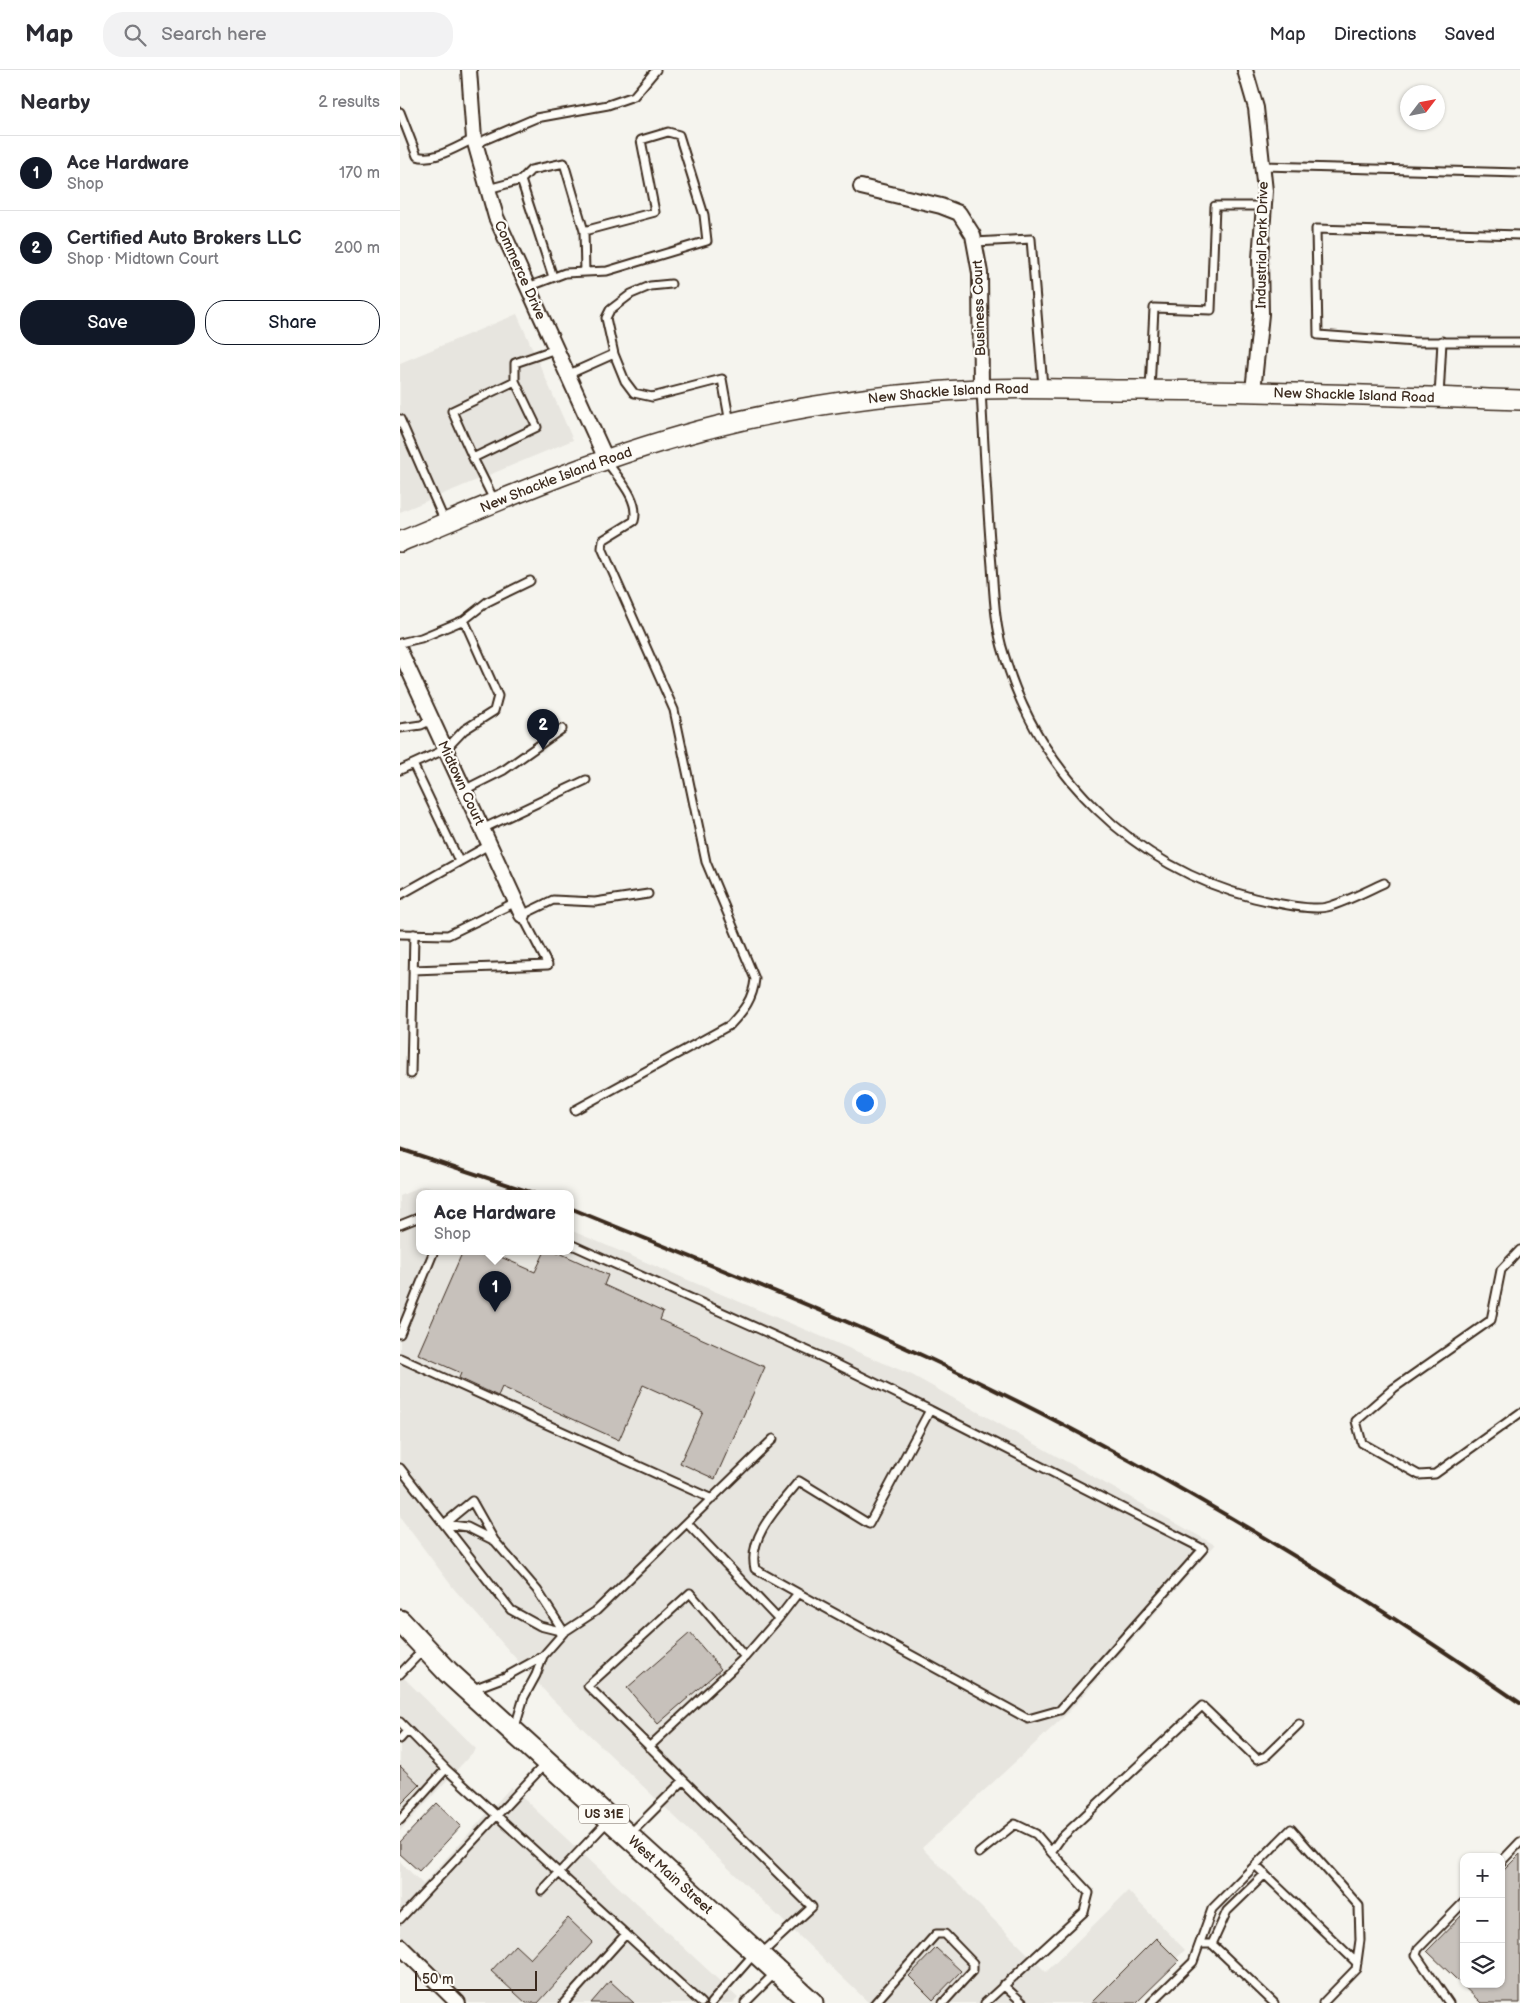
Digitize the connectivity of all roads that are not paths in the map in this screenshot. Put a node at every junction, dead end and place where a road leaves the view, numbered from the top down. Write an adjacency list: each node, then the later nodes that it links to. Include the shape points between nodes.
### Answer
1 (469, 70): 5 (street, Commerce Drive)
2 (656, 70): 5 (lane, via 634,96 608,105 536,118)
3 (1245, 70): 6 (street, Industrial Park Drive, via 1256,108)
4 (400, 112): 5 (lane, via 417,156 424,159)
5 (474, 142): 10 (street, Commerce Drive)
6 (1263, 166): 7 (lane); 11 (street, Industrial Park Drive)
7 (1520, 173)
8 (521, 180): 10 (lane); 12 (lane, via 531,170 564,163); 16 (lane)
9 (862, 187): 14 (street, Business Court, via 941,206 959,214 974,235)
10 (488, 188): 18 (street, Commerce Drive, via 496,217)
11 (1264, 206): 27 (lane, via 1215,206 1211,310 1154,308); 28 (street, Industrial Park Drive, via 1260,259 1261,314)
12 (584, 231): 15 (lane); 15 (lane, via 655,212 641,140 668,132 679,135 704,215 707,241 607,271)
13 (1520, 235): 19 (lane, via 1316,229 1318,335)
14 (975, 242): 25 (street, Business Court, via 980,273); 26 (lane, via 1031,239)
15 (585, 272): 16 (lane)
16 (553, 277): 18 (lane)
17 (671, 284): 22 (lane, via 650,286 610,310 606,318)
18 (528, 287): 21 (street, Commerce Drive)
19 (1442, 342): 20 (lane); 29 (lane)
20 (1520, 342)
21 (556, 349): 23 (street, Commerce Drive); 24 (lane, via 515,363)
22 (614, 354): 23 (lane); 32 (lane, via 625,381 634,393 652,397 722,379)
23 (567, 375): 34 (street, Commerce Drive)
24 (516, 381): 33 (lane, via 537,427); 33 (lane, via 452,411)
25 (981, 389): 26 (main road, New Shackle Island Road); 32 (main road, New Shackle Island Road, via 834,403); 52 (lane, via 989,540 996,620 1004,654 1017,692 1038,734 1084,797 1122,833 1158,858 1229,892 1275,904 1326,907)
26 (1043, 389): 27 (main road, New Shackle Island Road)
27 (1150, 390): 28 (main road, New Shackle Island Road)
28 (1253, 391): 29 (main road, New Shackle Island Road)
29 (1440, 397): 30 (main road, New Shackle Island Road)
30 (1520, 400)
31 (400, 419): 36 (lane)
32 (730, 424): 34 (main road, New Shackle Island Road)
33 (473, 458): 35 (lane)
34 (606, 459): 35 (main road, New Shackle Island Road); 60 (lane, via 629,494 636,512 634,521 603,540 602,548 674,710 706,862 755,979 754,994 730,1025)
35 (495, 502): 36 (main road, New Shackle Island Road)
36 (446, 523): 37 (main road, New Shackle Island Road)
37 (400, 542)
38 (530, 581): 39 (lane, via 487,602)
39 (464, 620): 40 (lane); 44 (lane, via 498,696 494,711 464,730)
40 (400, 650): 41 (street, Midtown Court)
41 (432, 720): 42 (lane); 44 (street, Midtown Court)
42 (400, 728)
43 (562, 729): 48 (lane, via 504,770)
44 (446, 750): 45 (lane); 48 (street, Midtown Court)
45 (413, 764): 46 (lane); 51 (lane)
46 (400, 770)
47 (586, 780): 49 (lane)
48 (464, 790): 49 (street, Midtown Court)
49 (482, 829): 50 (street, Midtown Court)
50 (489, 845): 51 (lane); 55 (street, Midtown Court)
51 (459, 861): 53 (lane)
52 (1384, 883)
53 (400, 894)
54 (648, 894): 55 (lane, via 595,902 553,900)
55 (519, 909): 57 (lane, via 448,935); 58 (lane, via 548,965)
56 (400, 934): 57 (lane)
57 (414, 934): 58 (lane)
58 (413, 970): 59 (lane)
59 (411, 1074)
60 (575, 1110)
61 (416, 1219): 62 (lane)
62 (400, 1225)
63 (574, 1246): 68 (lane, via 826,1359)
64 (1520, 1250): 69 (lane, via 1501,1270 1491,1320 1394,1388 1356,1421 1362,1443 1419,1475 1435,1474)
65 (432, 1255): 66 (lane)
66 (400, 1334)
67 (400, 1358): 72 (lane)
68 (930, 1410): 76 (lane, via 869,1524 799,1481 765,1524 752,1557 755,1569); 76 (lane, via 1203,1550 1060,1710 1028,1719)
69 (1520, 1412)
70 (773, 1439): 72 (lane)
71 (400, 1468): 73 (lane)
72 (712, 1499): 74 (lane)
73 (444, 1524): 75 (lane, via 467,1527); 75 (lane, via 472,1501); 79 (lane, via 511,1610 540,1626)
74 (686, 1524): 77 (lane); 79 (lane, via 596,1611)
75 (494, 1540): 79 (lane, via 537,1590)
76 (798, 1593): 77 (lane)
77 (778, 1619): 82 (lane)
78 (400, 1620): 80 (main road, West Main Street / US 31E)
79 (564, 1632): 81 (lane)
80 (425, 1648): 83 (lane); 84 (main road, West Main Street / US 31E)
81 (543, 1656): 84 (lane); 88 (lane, via 524,1697)
82 (745, 1657): 90 (lane); 90 (lane, via 690,1593 588,1686)
83 (400, 1674)
84 (469, 1691): 88 (main road, West Main Street / US 31E)
85 (400, 1722): 87 (lane)
86 (1300, 1724): 99 (lane, via 1266,1756 1257,1759 1202,1706 1061,1838)
87 (408, 1730): 89 (lane); 92 (lane)
88 (513, 1732): 91 (main road, West Main Street / US 31E)
89 (400, 1739)
90 (649, 1747): 93 (lane)
91 (546, 1762): 94 (lane); 95 (main road, West Main Street / US 31E)
92 (446, 1769): 94 (lane); 96 (lane)
93 (683, 1782): 97 (lane); 112 (lane, via 812,1907)
94 (497, 1816): 103 (lane); 107 (lane)
95 (610, 1819): 97 (main road, West Main Street / US 31E); 103 (lane)
96 (400, 1820)
97 (628, 1836): 112 (main road, West Main Street / US 31E)
98 (1520, 1842): 101 (lane)
99 (1051, 1852): 100 (lane, via 1036,1834 1016,1824); 115 (lane, via 1089,1893 1084,1912)
100 (979, 1854)
101 (1505, 1858)
102 (1256, 1866): 104 (lane); 109 (lane, via 1212,1909); 113 (lane, via 1292,1829 1359,1906)
103 (559, 1873): 105 (lane); 108 (lane)
104 (1265, 1874): 110 (lane, via 1227,1911); 113 (lane)
105 (542, 1891)
106 (1460, 1906): 129 (lane, via 1418,1949 1416,1955)
107 (400, 1918)
108 (626, 1934): 117 (lane); 118 (lane)
109 (1200, 1944): 110 (lane); 126 (lane, via 1193,1962)
110 (1212, 1944): 127 (lane)
111 (400, 1946): 116 (street)
112 (758, 1954): 114 (main road, West Main Street / US 31E); 119 (lane)
113 (1357, 1963): 128 (lane, via 1356,1969)
114 (777, 1971): 120 (lane); 121 (main road, West Main Street / US 31E)
115 (1003, 1985): 124 (lane); 125 (lane)
116 (458, 2003)
117 (564, 2003)
118 (701, 2003)
119 (711, 2003)
120 (745, 2003)
121 (812, 2003)
122 (875, 2003): 123 (lane, via 936,1934 945,1934 973,1963 973,1970)
123 (943, 2003)
124 (985, 2003)
125 (1023, 2003)
126 (1151, 2003)
127 (1274, 2003)
128 (1323, 2003)
129 (1449, 2003)

